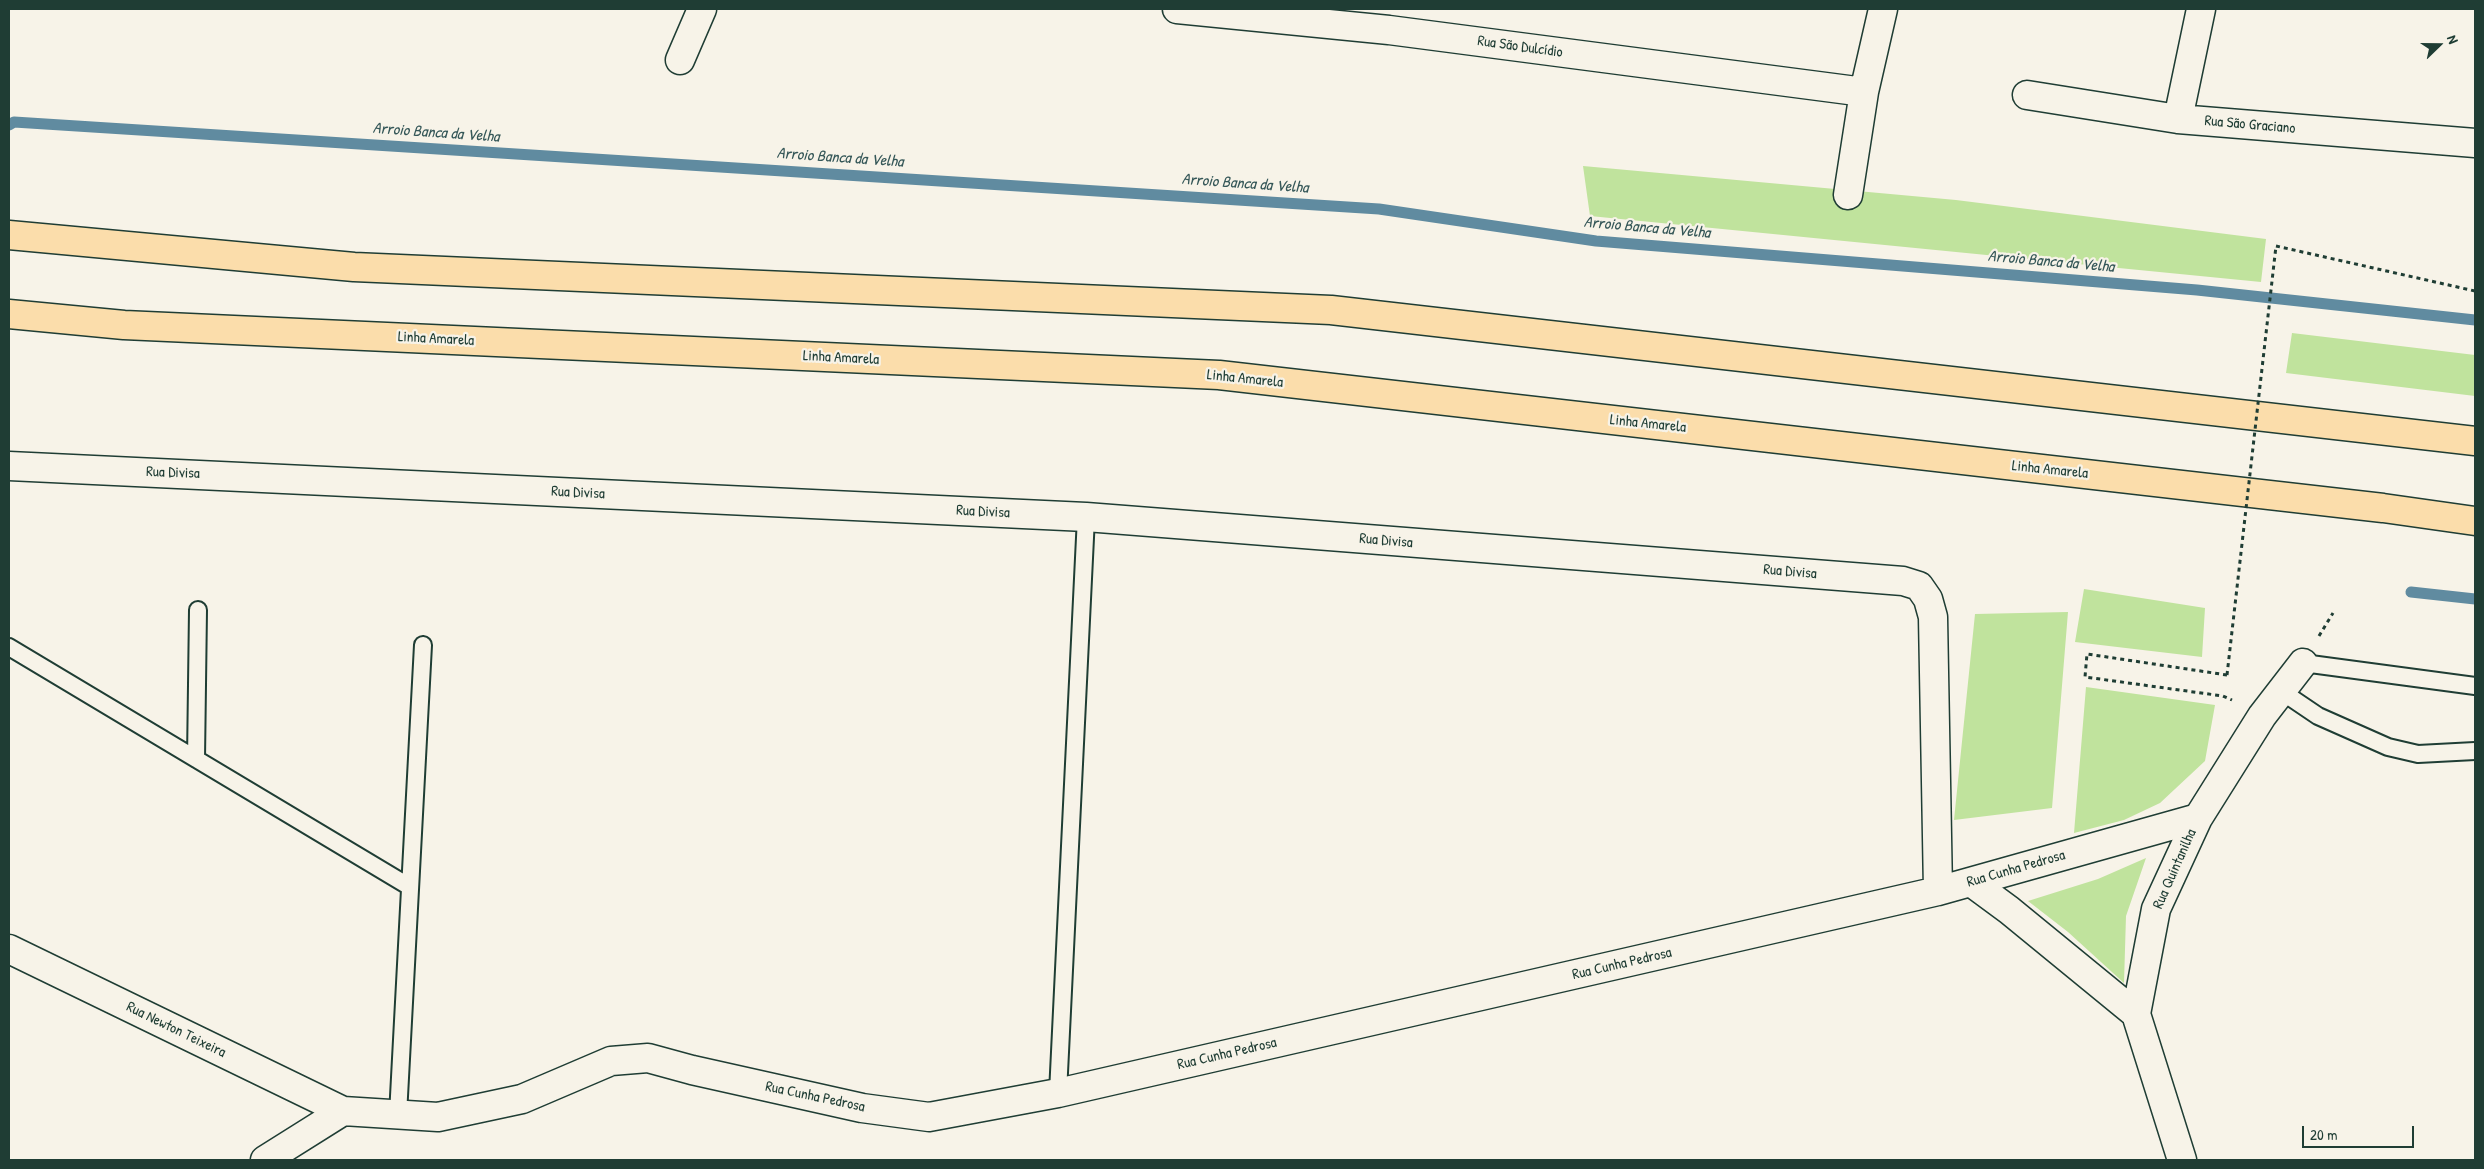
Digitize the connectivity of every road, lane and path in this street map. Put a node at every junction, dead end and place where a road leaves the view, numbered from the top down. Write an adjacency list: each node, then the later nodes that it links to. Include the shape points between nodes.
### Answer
1 (702, 9): 7 (street)
2 (1176, 9): 6 (street, Rua São Dulcídio)
3 (1343, 9): 6 (street)
4 (1883, 9): 8 (street)
5 (2201, 9): 10 (street)
6 (1389, 30): 8 (street, Rua São Dulcídio)
7 (680, 60)
8 (1864, 92): 12 (street)
9 (2027, 96): 10 (street, Rua São Graciano)
10 (2178, 119): 11 (street, Rua São Graciano)
11 (2475, 143)
12 (1848, 195)
13 (9, 235): 16 (highway, via 354,267 1331,310)
14 (2475, 291): 26 (path, bridge, via 2276,246 2227,674 2087,654 2084,677 2223,696)
15 (9, 314): 19 (highway, Linha Amarela, via 124,325 1219,375)
16 (2475, 441)
17 (9, 466): 18 (street, Rua Divisa)
18 (1086, 517): 32 (street, Rua Divisa, via 1903,581 1919,586 1928,599 1933,617); 35 (lane)
19 (2475, 521)
20 (198, 610): 28 (lane)
21 (423, 645): 31 (lane)
22 (9, 647): 28 (lane)
23 (2303, 663): 24 (lane); 25 (street, Rua Quintanilha)
24 (2475, 686)
25 (2281, 691): 26 (street, Rua Quintanilha); 27 (lane, via 2318,716 2388,747 2418,754)
26 (2262, 716): 29 (street, Rua Quintanilha)
27 (2475, 751)
28 (196, 759): 31 (lane)
29 (2198, 818): 30 (street, Rua Cunha Pedrosa); 34 (street, Rua Quintanilha, via 2156,909)
30 (1971, 882): 32 (street, Rua Cunha Pedrosa); 34 (street)
31 (410, 888): 37 (lane)
32 (1938, 891): 35 (street, Rua Cunha Pedrosa)
33 (9, 949): 36 (street, Rua Newton Teixeira)
34 (2136, 1014): 39 (street, Rua Quintanilha)
35 (1058, 1093): 37 (street, Rua Cunha Pedrosa, via 929,1117 862,1108 648,1058 611,1061 522,1099 438,1118)
36 (343, 1111): 37 (street, Rua Cunha Pedrosa); 38 (street)
37 (398, 1115)
38 (265, 1160)
39 (2182, 1160)

